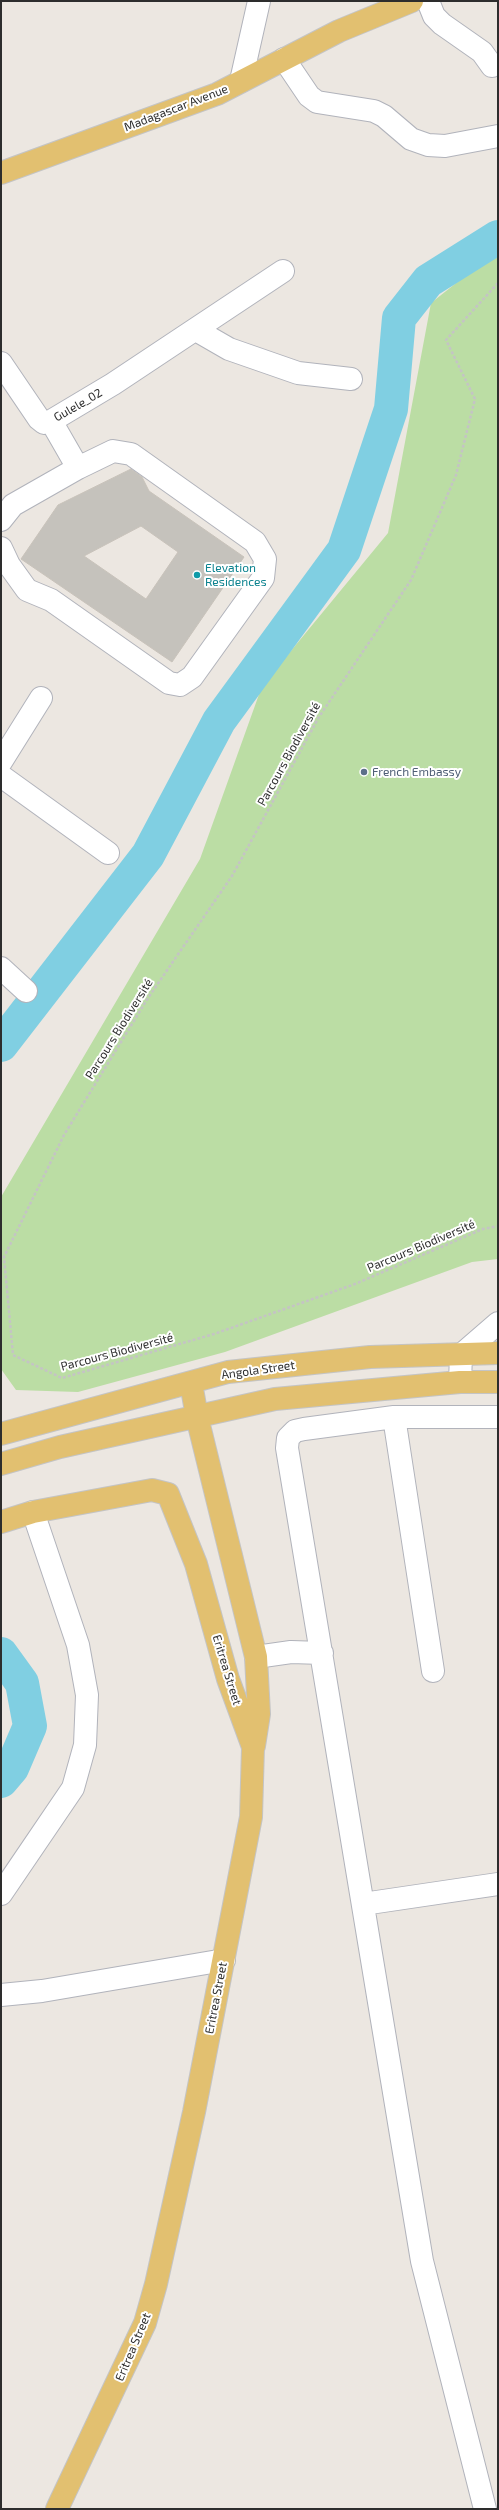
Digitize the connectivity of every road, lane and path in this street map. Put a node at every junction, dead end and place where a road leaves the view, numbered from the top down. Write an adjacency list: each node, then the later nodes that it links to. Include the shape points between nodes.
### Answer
1 (259, 1): 6 (street)
2 (412, 1): 4 (main road, Madagascar Avenue, via 339,31)
3 (428, 1): 5 (street, via 434,16 482,52)
4 (284, 59): 6 (main road, Madagascar Avenue); 7 (street, via 309,96 317,102 374,112 384,116 411,139 428,145 446,146)
5 (492, 66)
6 (241, 81): 8 (main road, Madagascar Avenue, via 217,94)
7 (498, 136)
8 (1, 173)
9 (283, 271): 11 (street, Gulele_02)
10 (498, 283): 24 (path, Parcours Biodiversité, via 446,340 475,399 456,475 411,580 319,717 232,876 148,998 64,1135 4,1257 13,1355 62,1378 214,1334 355,1284 482,1229)
11 (196, 330): 13 (street, via 229,349 298,373); 14 (street, Gulele_02)
12 (1, 362): 14 (street, Gulele_02, via 39,419 44,423)
13 (351, 379)
14 (52, 421): 15 (street)
15 (78, 468): 16 (street, via 13,505); 17 (street, via 113,451 131,454 254,542 265,559 263,578 192,677 180,685 169,683 51,600 27,590 9,565)
16 (1, 520)
17 (1, 548)
18 (41, 698): 19 (street)
19 (1, 762)
20 (1, 776): 21 (street)
21 (108, 853)
22 (1, 968): 23 (street)
23 (26, 991)
24 (498, 1226)
25 (498, 1323): 27 (street)
26 (498, 1352): 27 (main road, Angola Street)
27 (461, 1355): 28 (street); 30 (main road, Angola Street, via 370,1357 292,1364 228,1372)
28 (460, 1382): 29 (main road); 31 (main road, via 275,1399)
29 (498, 1382)
30 (191, 1383): 31 (main road); 34 (main road, Angola Street)
31 (197, 1417): 35 (main road, via 60,1447); 39 (main road)
32 (394, 1417): 33 (street); 38 (street, via 304,1429 295,1431 288,1438 287,1448); 40 (street)
33 (498, 1417)
34 (1, 1434)
35 (1, 1464)
36 (33, 1512): 37 (main road); 41 (main road, Eritrea Street, via 152,1490 168,1494 196,1564 228,1679); 43 (street, via 78,1645 87,1694 86,1745 73,1788)
37 (1, 1522)
38 (322, 1652): 39 (street, via 291,1652); 44 (street)
39 (256, 1657): 41 (main road, via 259,1714)
40 (433, 1671)
41 (253, 1747): 45 (main road, Eritrea Street, via 251,1817)
42 (498, 1884): 44 (street)
43 (1, 1894)
44 (364, 1904): 48 (street, via 422,2261)
45 (224, 1960): 46 (street, via 42,1991); 47 (main road, Eritrea Street, via 192,2119 145,2323)
46 (1, 1995)
47 (56, 2509)
48 (485, 2509)

